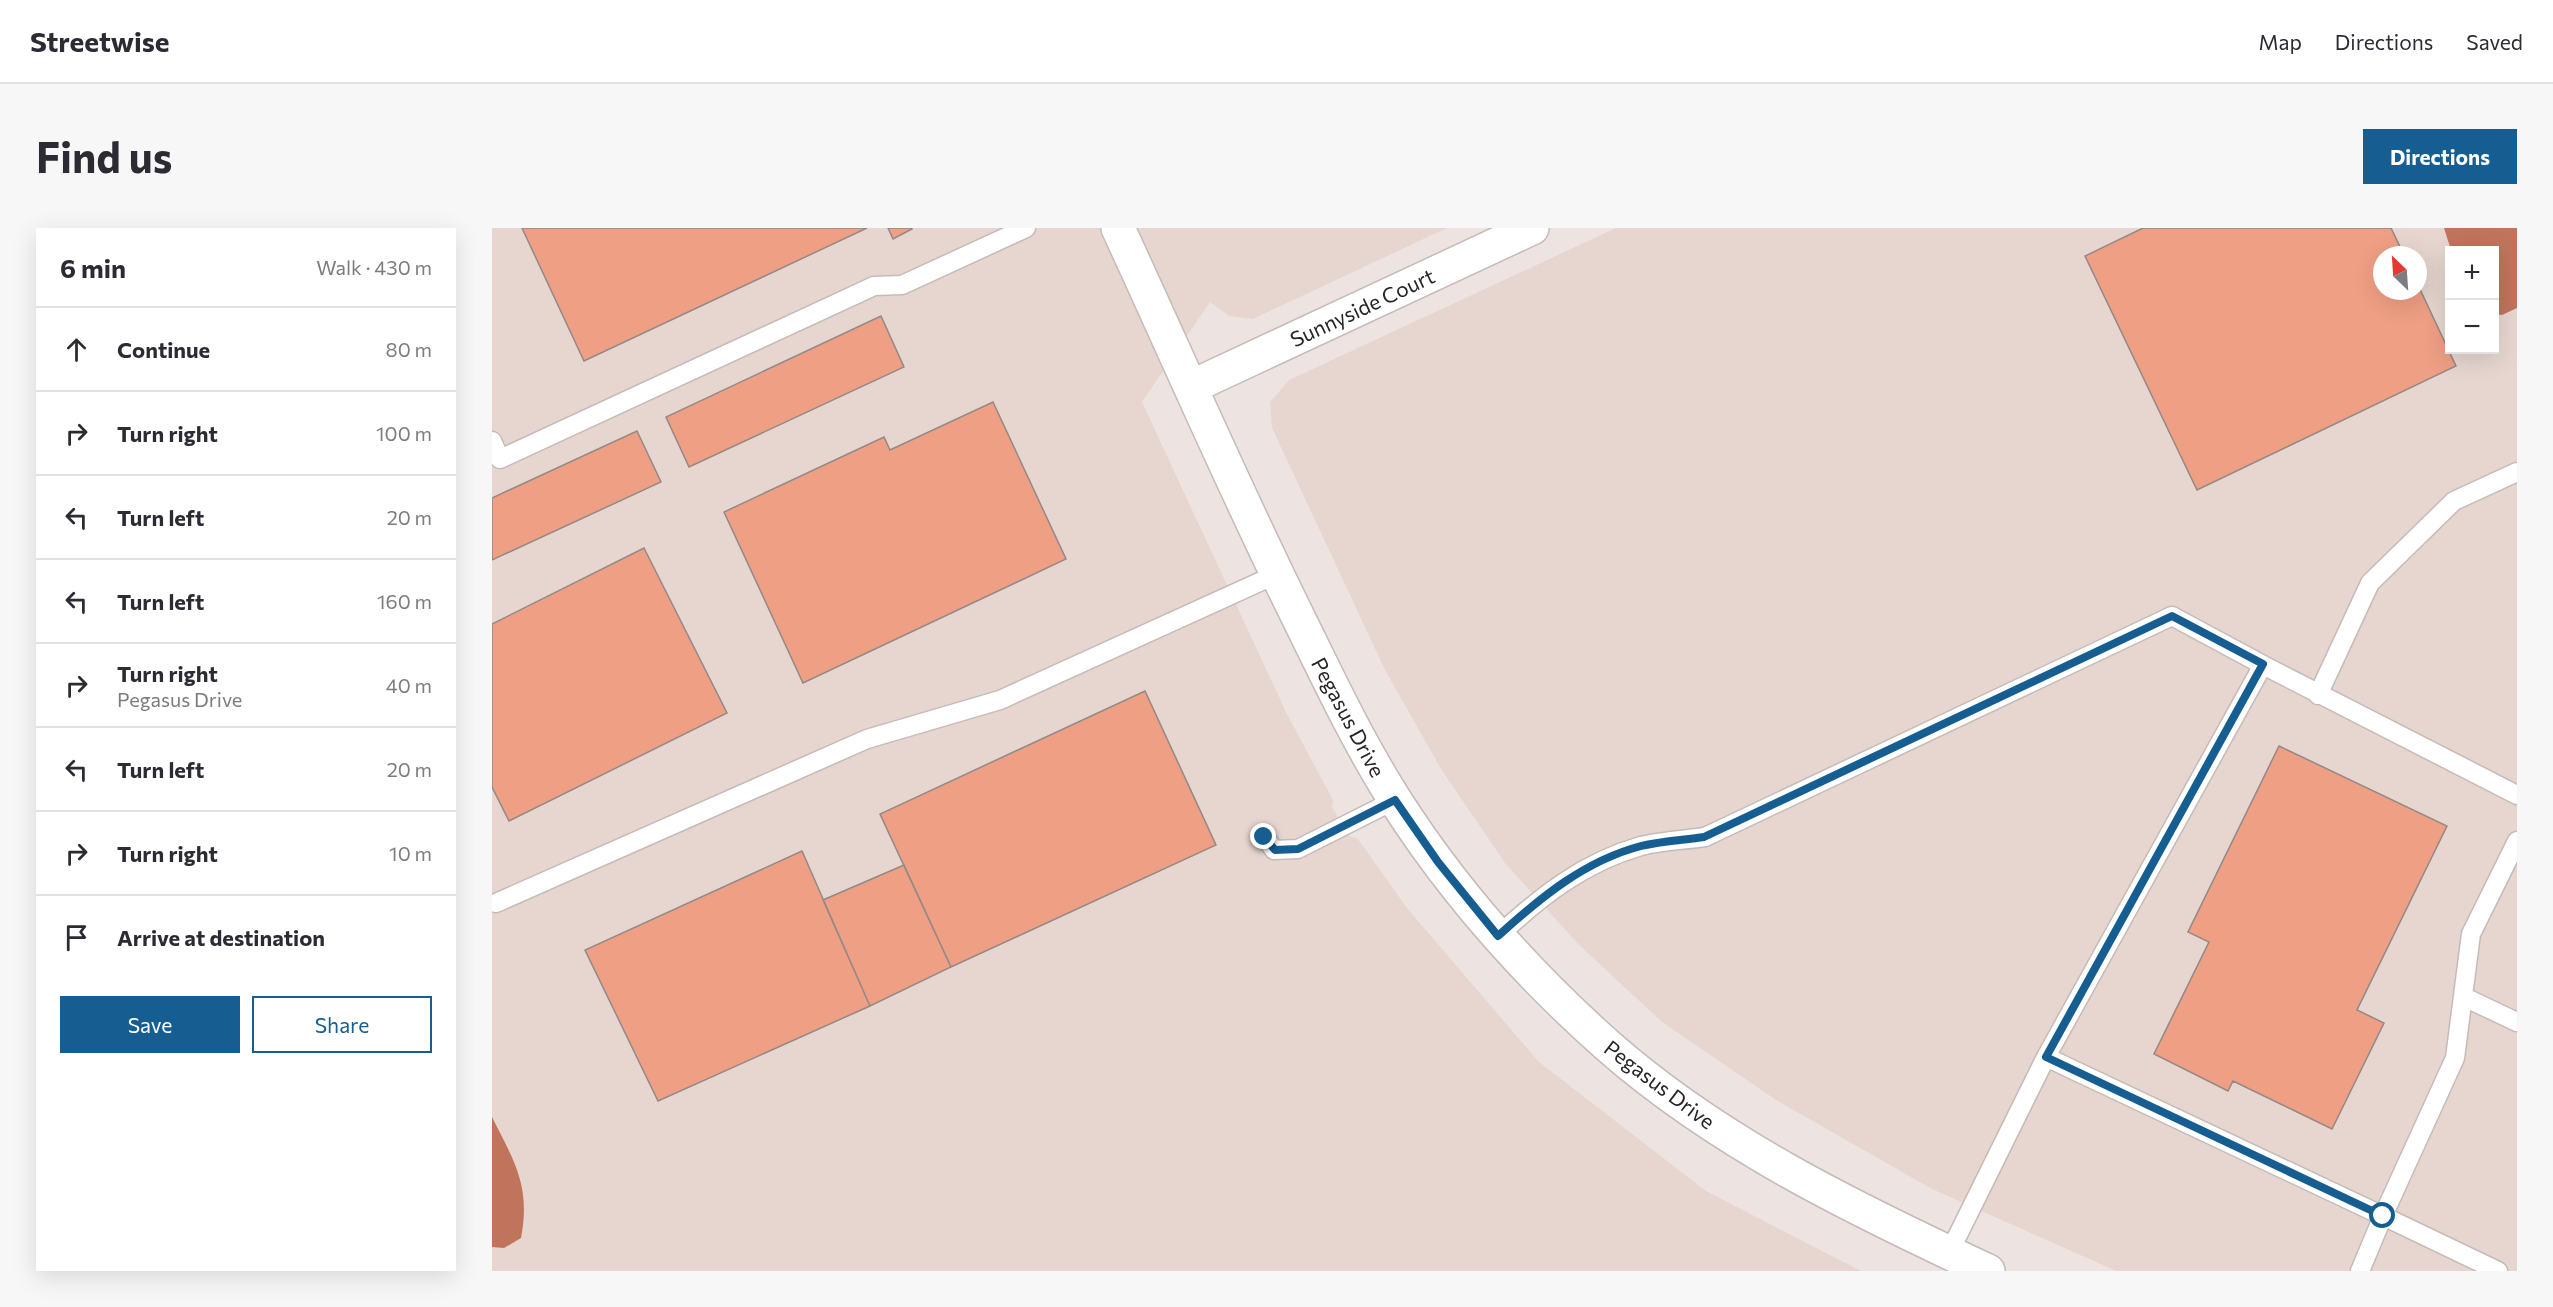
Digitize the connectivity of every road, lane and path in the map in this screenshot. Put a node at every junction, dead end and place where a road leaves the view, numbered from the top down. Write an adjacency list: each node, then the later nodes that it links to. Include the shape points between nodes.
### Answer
1 (1026, 228): 5 (lane, via 902,285 874,286 500,459)
2 (1118, 228): 4 (street, Pegasus Drive)
3 (1511, 232): 4 (street, Sunnyside Court)
4 (1191, 387): 7 (street, Pegasus Drive)
5 (492, 441)
6 (2517, 472): 9 (lane, via 2454,501 2370,583)
7 (1277, 574): 11 (street, Pegasus Drive, via 1365,751); 14 (lane, via 1000,700 867,739)
8 (2263, 664): 9 (lane); 15 (lane, via 2172,616 1704,837 1641,846 1586,867 1531,906); 18 (lane)
9 (2318, 695): 10 (lane)
10 (2517, 795)
11 (1395, 800): 12 (lane, via 1298,849 1275,850); 15 (street, Pegasus Drive, via 1438,862)
12 (1264, 837)
13 (2517, 841): 16 (lane, via 2471,934)
14 (496, 903)
15 (1498, 936): 20 (street, Pegasus Drive, via 1608,1046 1678,1100 1736,1140 1821,1189)
16 (2464, 997): 17 (lane); 19 (lane, via 2455,1059)
17 (2517, 1023)
18 (2046, 1057): 19 (lane); 20 (lane)
19 (2383, 1216): 22 (lane); 23 (lane)
20 (1949, 1253): 21 (street, Pegasus Drive)
21 (1988, 1271)
22 (2360, 1271)
23 (2498, 1271)

